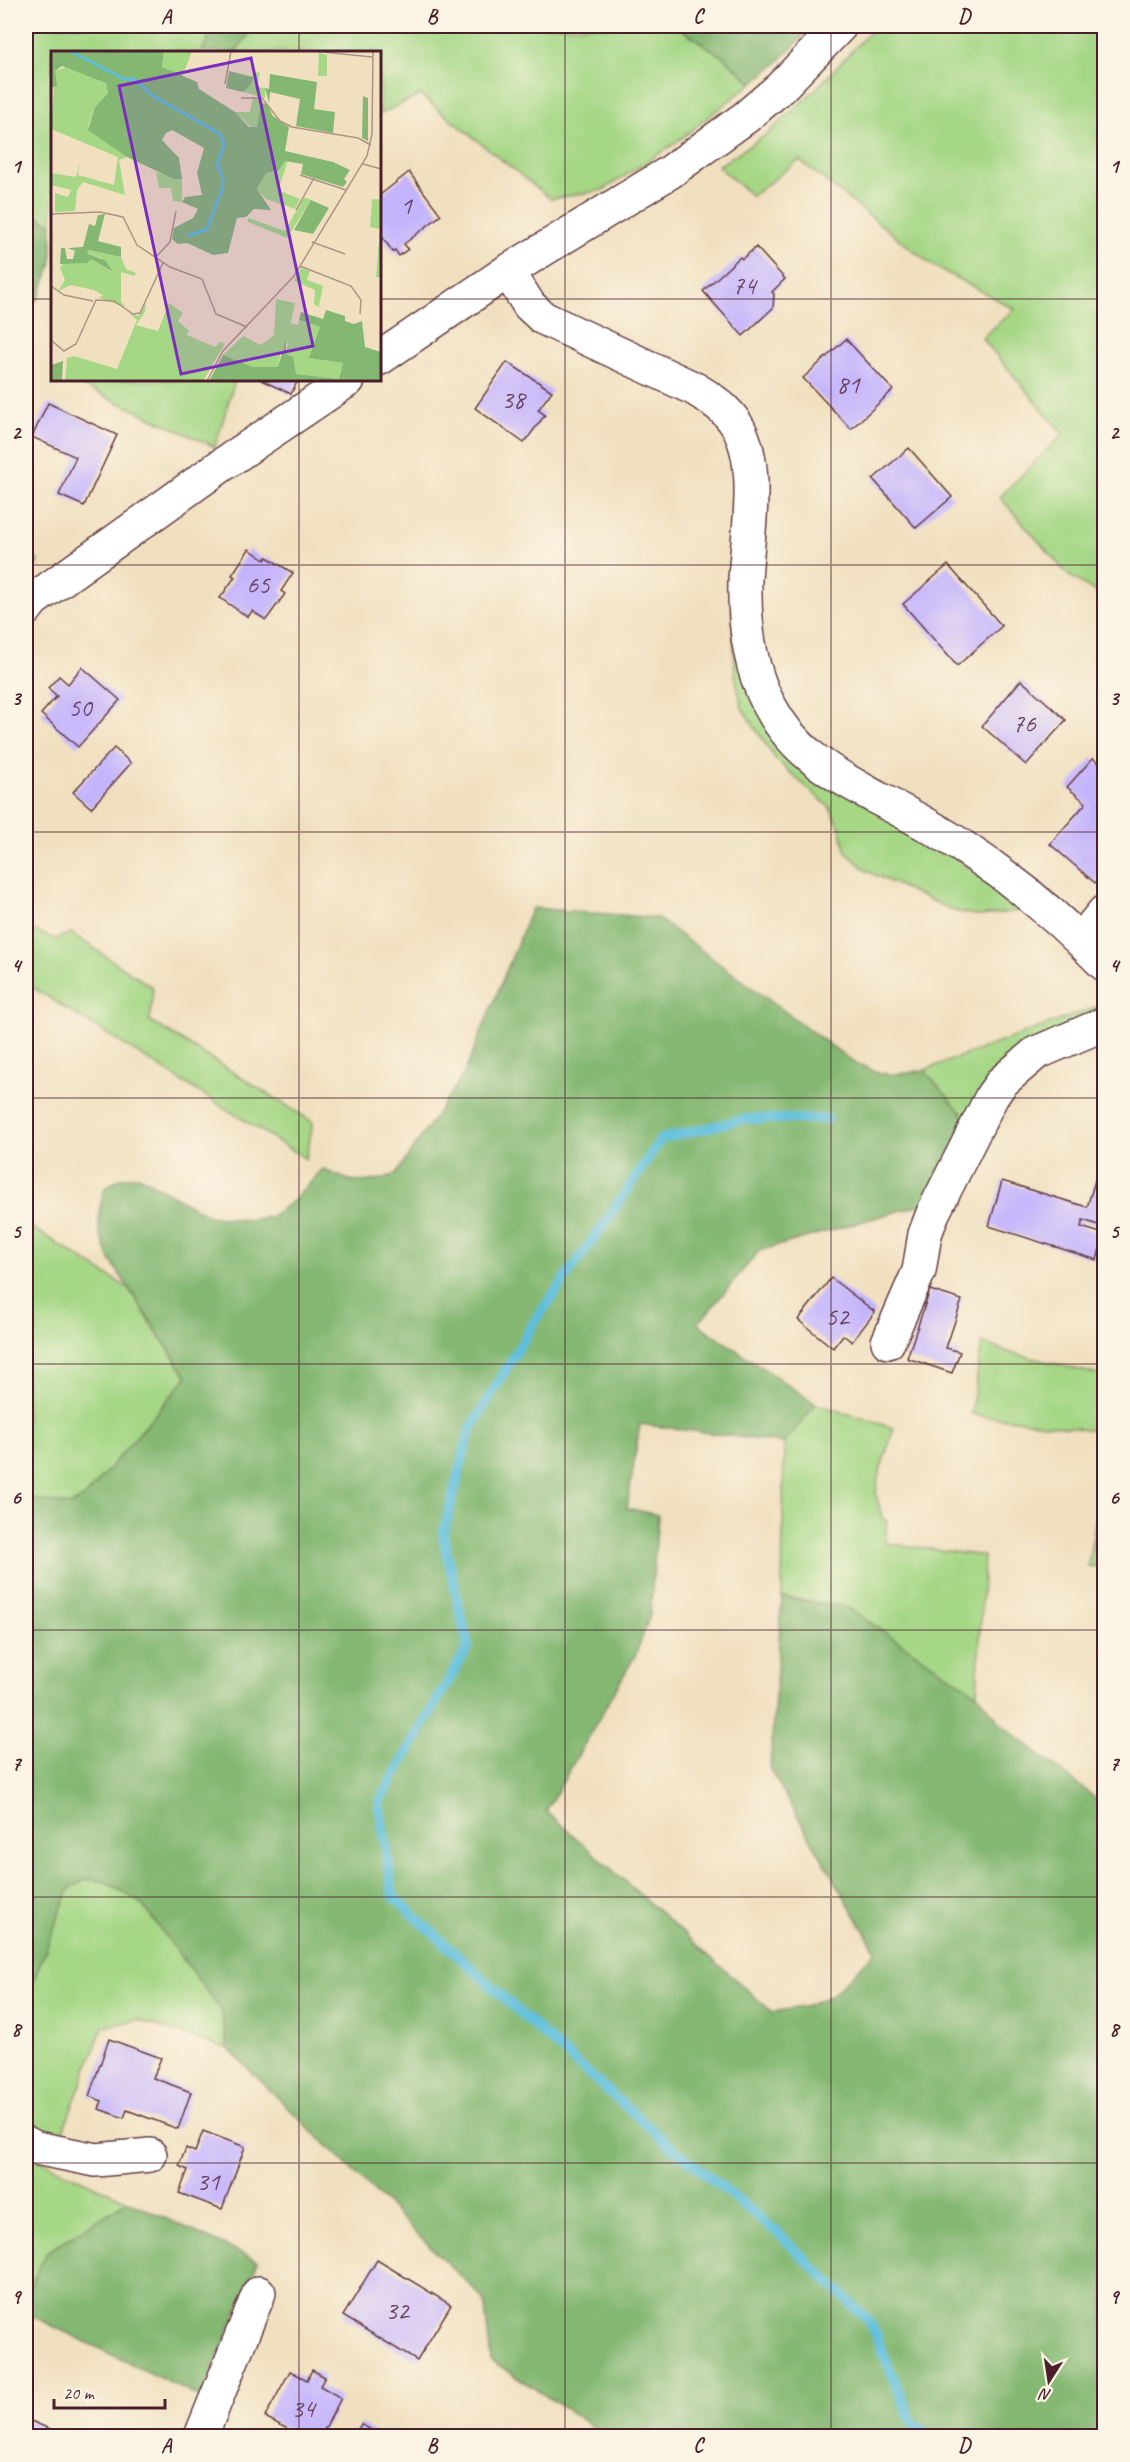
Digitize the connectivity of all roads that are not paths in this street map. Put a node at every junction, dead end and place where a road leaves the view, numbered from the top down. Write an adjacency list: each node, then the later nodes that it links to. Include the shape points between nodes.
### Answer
1 (840, 26): 2 (street, via 746,117 670,172)
2 (508, 271): 3 (street); 7 (street, via 543,318 695,389 714,400 736,425 749,472 747,628 754,664 768,702 789,737 825,768 991,866)
3 (381, 357)
4 (347, 381): 5 (street, via 222,465 33,600)
5 (26, 609)
6 (1104, 912): 7 (street)
7 (1081, 940): 8 (street)
8 (1104, 964)
9 (1104, 1024): 10 (street, via 1036,1053 1002,1082 992,1096 933,1213 919,1271)
10 (888, 1342)
11 (26, 2143): 12 (street, via 96,2160)
12 (150, 2155)
13 (259, 2294): 14 (street)
14 (201, 2436)

